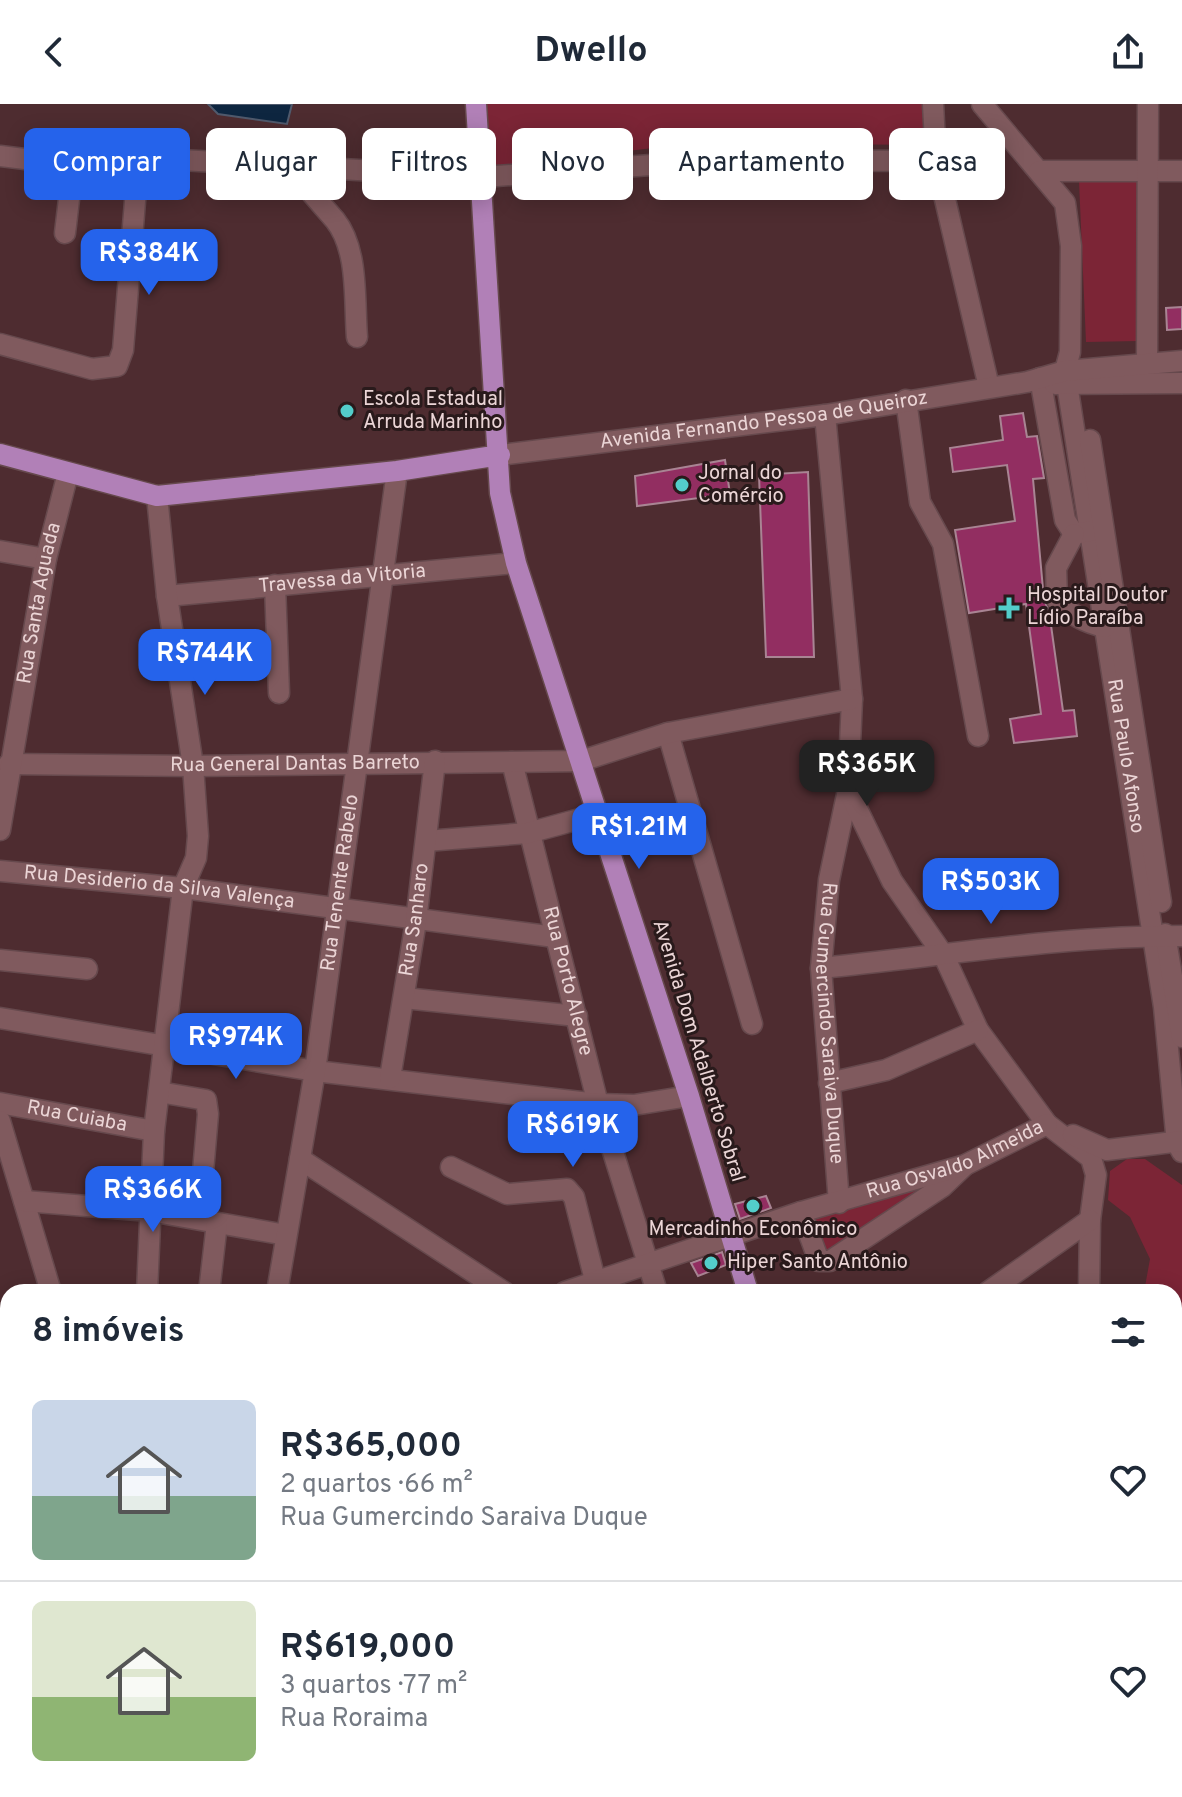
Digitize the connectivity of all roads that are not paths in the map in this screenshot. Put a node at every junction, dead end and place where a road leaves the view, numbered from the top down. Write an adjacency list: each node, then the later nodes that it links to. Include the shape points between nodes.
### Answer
1 (476, 104): 5 (main road, Avenida Dom Adalberto Sobral)
2 (933, 104): 6 (street)
3 (982, 104): 10 (street, Rua Paulo Afonso)
4 (1148, 104): 11 (street)
5 (478, 128)
6 (934, 128)
7 (0, 156): 8 (street)
8 (24, 159)
9 (889, 161): 13 (street, via 721,160)
10 (1039, 171): 11 (street); 24 (street, Rua Paulo Afonso, via 1058,190 1069,217)
11 (1147, 171): 12 (street); 22 (street)
12 (1182, 171)
13 (496, 176)
14 (69, 200): 19 (street)
15 (135, 200): 21 (street, via 123,350 117,366 92,369)
16 (316, 200): 20 (street, via 336,221 348,247)
17 (484, 200): 31 (main road, Avenida Dom Adalberto Sobral)
18 (945, 200): 27 (street)
19 (65, 233)
20 (357, 337)
21 (0, 344)
22 (1147, 361): 23 (street, Avenida Fernando Pessoa de Queiroz); 24 (street, Avenida Fernando Pessoa de Queiroz)
23 (1182, 361)
24 (1071, 373): 25 (street, Avenida Fernando Pessoa de Queiroz); 26 (street, Avenida Fernando Pessoa de Queiroz); 35 (street, Rua Paulo Afonso)
25 (1036, 381): 27 (street, Avenida Fernando Pessoa de Queiroz); 35 (street, via 1059,497)
26 (1182, 383)
27 (989, 387): 28 (street, Avenida Fernando Pessoa de Queiroz)
28 (906, 400): 29 (street, Avenida Fernando Pessoa de Queiroz); 47 (street, via 920,502 943,544)
29 (825, 415): 31 (street, Avenida Fernando Pessoa de Queiroz); 45 (street, Rua Gumercindo Saraiva Duque)
30 (0, 454): 33 (main road)
31 (500, 455): 32 (main road); 38 (main road, Avenida Dom Adalberto Sobral, via 500,493)
32 (397, 471): 34 (main road); 39 (street, Rua Tenente Rabelo)
33 (68, 473): 34 (main road); 37 (street, Rua Santa Aguada)
34 (157, 496): 41 (street)
35 (1090, 531): 42 (street, Rua Paulo Afonso); 42 (street, via 1056,568 1057,600 1090,624); 43 (street, Rua Paulo Afonso)
36 (0, 551): 37 (street)
37 (46, 559): 51 (street, Rua Santa Aguada)
38 (516, 563): 39 (street, Travessa da Vitoria); 49 (main road, Avenida Dom Adalberto Sobral)
39 (385, 578): 40 (street, Travessa da Vitoria); 52 (street, Rua Tenente Rabelo)
40 (275, 585): 41 (street, Travessa da Vitoria); 44 (street)
41 (167, 596): 53 (street)
42 (1105, 627): 43 (street, Rua Paulo Afonso)
43 (1117, 656): 64 (street, Rua Paulo Afonso, via 1150,876)
44 (279, 693)
45 (852, 699): 46 (street, Rua General Dantas Barreto); 54 (street, Rua Gumercindo Saraiva Duque)
46 (668, 733): 49 (street, Rua General Dantas Barreto); 72 (street)
47 (978, 736)
48 (435, 761): 50 (street, Rua General Dantas Barreto); 52 (street, Rua General Dantas Barreto); 58 (street, Rua Sanharo)
49 (581, 761): 50 (street, Rua General Dantas Barreto); 55 (main road, Avenida Dom Adalberto Sobral)
50 (512, 762): 57 (street, Rua Porto Alegre)
51 (9, 764): 53 (street, Rua General Dantas Barreto); 56 (street, Rua Santa Aguada)
52 (360, 764): 53 (street, Rua General Dantas Barreto); 61 (street, Rua Tenente Rabelo)
53 (193, 766): 60 (street, via 198,836 196,858)
54 (848, 790): 65 (street, via 892,881); 67 (street, Rua Gumercindo Saraiva Duque, via 829,880)
55 (598, 814): 57 (street); 80 (main road, Avenida Dom Adalberto Sobral)
56 (0, 830)
57 (528, 833): 58 (street); 63 (street, Rua Porto Alegre)
58 (426, 841): 62 (street, Rua Sanharo)
59 (0, 871): 60 (street, Rua Desiderio da Silva Valença)
60 (183, 888): 61 (street, Rua Desiderio da Silva Valença); 75 (street)
61 (336, 909): 62 (street, Rua Desiderio da Silva Valença); 76 (street, Rua Tenente Rabelo)
62 (416, 921): 63 (street, Rua Desiderio da Silva Valença); 69 (street, Rua Sanharo)
63 (555, 937): 70 (street, Rua Porto Alegre)
64 (1166, 937): 65 (street, via 1019,944); 74 (street, Rua Paulo Afonso); 86 (street, Rua Paulo Afonso, via 1164,1007)
65 (944, 956): 67 (street); 73 (street)
66 (0, 960): 68 (street)
67 (821, 968): 78 (street, Rua Gumercindo Saraiva Duque)
68 (87, 969)
69 (404, 998): 70 (street); 77 (street, Rua Sanharo)
70 (577, 1016): 82 (street, Rua Porto Alegre)
71 (0, 1018): 75 (street)
72 (752, 1024)
73 (978, 1030): 78 (street, via 886,1070); 84 (street)
74 (1182, 1037)
75 (164, 1047): 76 (street); 79 (street)
76 (315, 1071): 77 (street); 88 (street, Rua Tenente Rabelo)
77 (390, 1078): 82 (street)
78 (829, 1083): 92 (street, Rua Gumercindo Saraiva Duque)
79 (159, 1092): 85 (street); 96 (street, via 206,1100)
80 (689, 1096): 82 (street, via 634,1105); 98 (main road, Avenida Dom Adalberto Sobral)
81 (0, 1103): 85 (street, Rua Cuiaba)
82 (598, 1104): 99 (street, Rua Porto Alegre)
83 (0, 1121): 87 (street)
84 (1047, 1124): 86 (street, Rua Osvaldo Almeida, via 1107,1150); 89 (street, Rua Osvaldo Almeida); 95 (street, via 1091,1158 1096,1175)
85 (154, 1131): 93 (street)
86 (1180, 1146)
87 (3, 1147): 91 (street)
88 (300, 1159): 97 (street, Rua Tenente Rabelo); 105 (street)
89 (965, 1165): 92 (street, Rua Osvaldo Almeida); 94 (street, via 942,1187 830,1261 819,1261)
90 (451, 1167): 100 (street, via 507,1194 567,1189 574,1197)
91 (24, 1201): 93 (street); 101 (street)
92 (839, 1203): 94 (street, Rua Osvaldo Almeida)
93 (150, 1211): 96 (street); 102 (street)
94 (801, 1212): 98 (street, Rua Osvaldo Almeida)
95 (1090, 1220): 109 (street); 110 (street)
96 (208, 1221): 97 (street); 103 (street)
97 (286, 1235): 104 (street, Rua Tenente Rabelo)
98 (729, 1235): 99 (street, Rua Osvaldo Almeida); 108 (main road, Avenida Dom Adalberto Sobral)
99 (647, 1261): 100 (street, Rua Osvaldo Almeida); 107 (street, Rua Porto Alegre)
100 (595, 1280): 106 (street, Rua Osvaldo Almeida)
101 (49, 1284)
102 (147, 1284)
103 (209, 1284)
104 (278, 1284)
105 (492, 1284)
106 (585, 1284)
107 (654, 1284)
108 (745, 1284)
109 (1016, 1284)
110 (1089, 1284)

